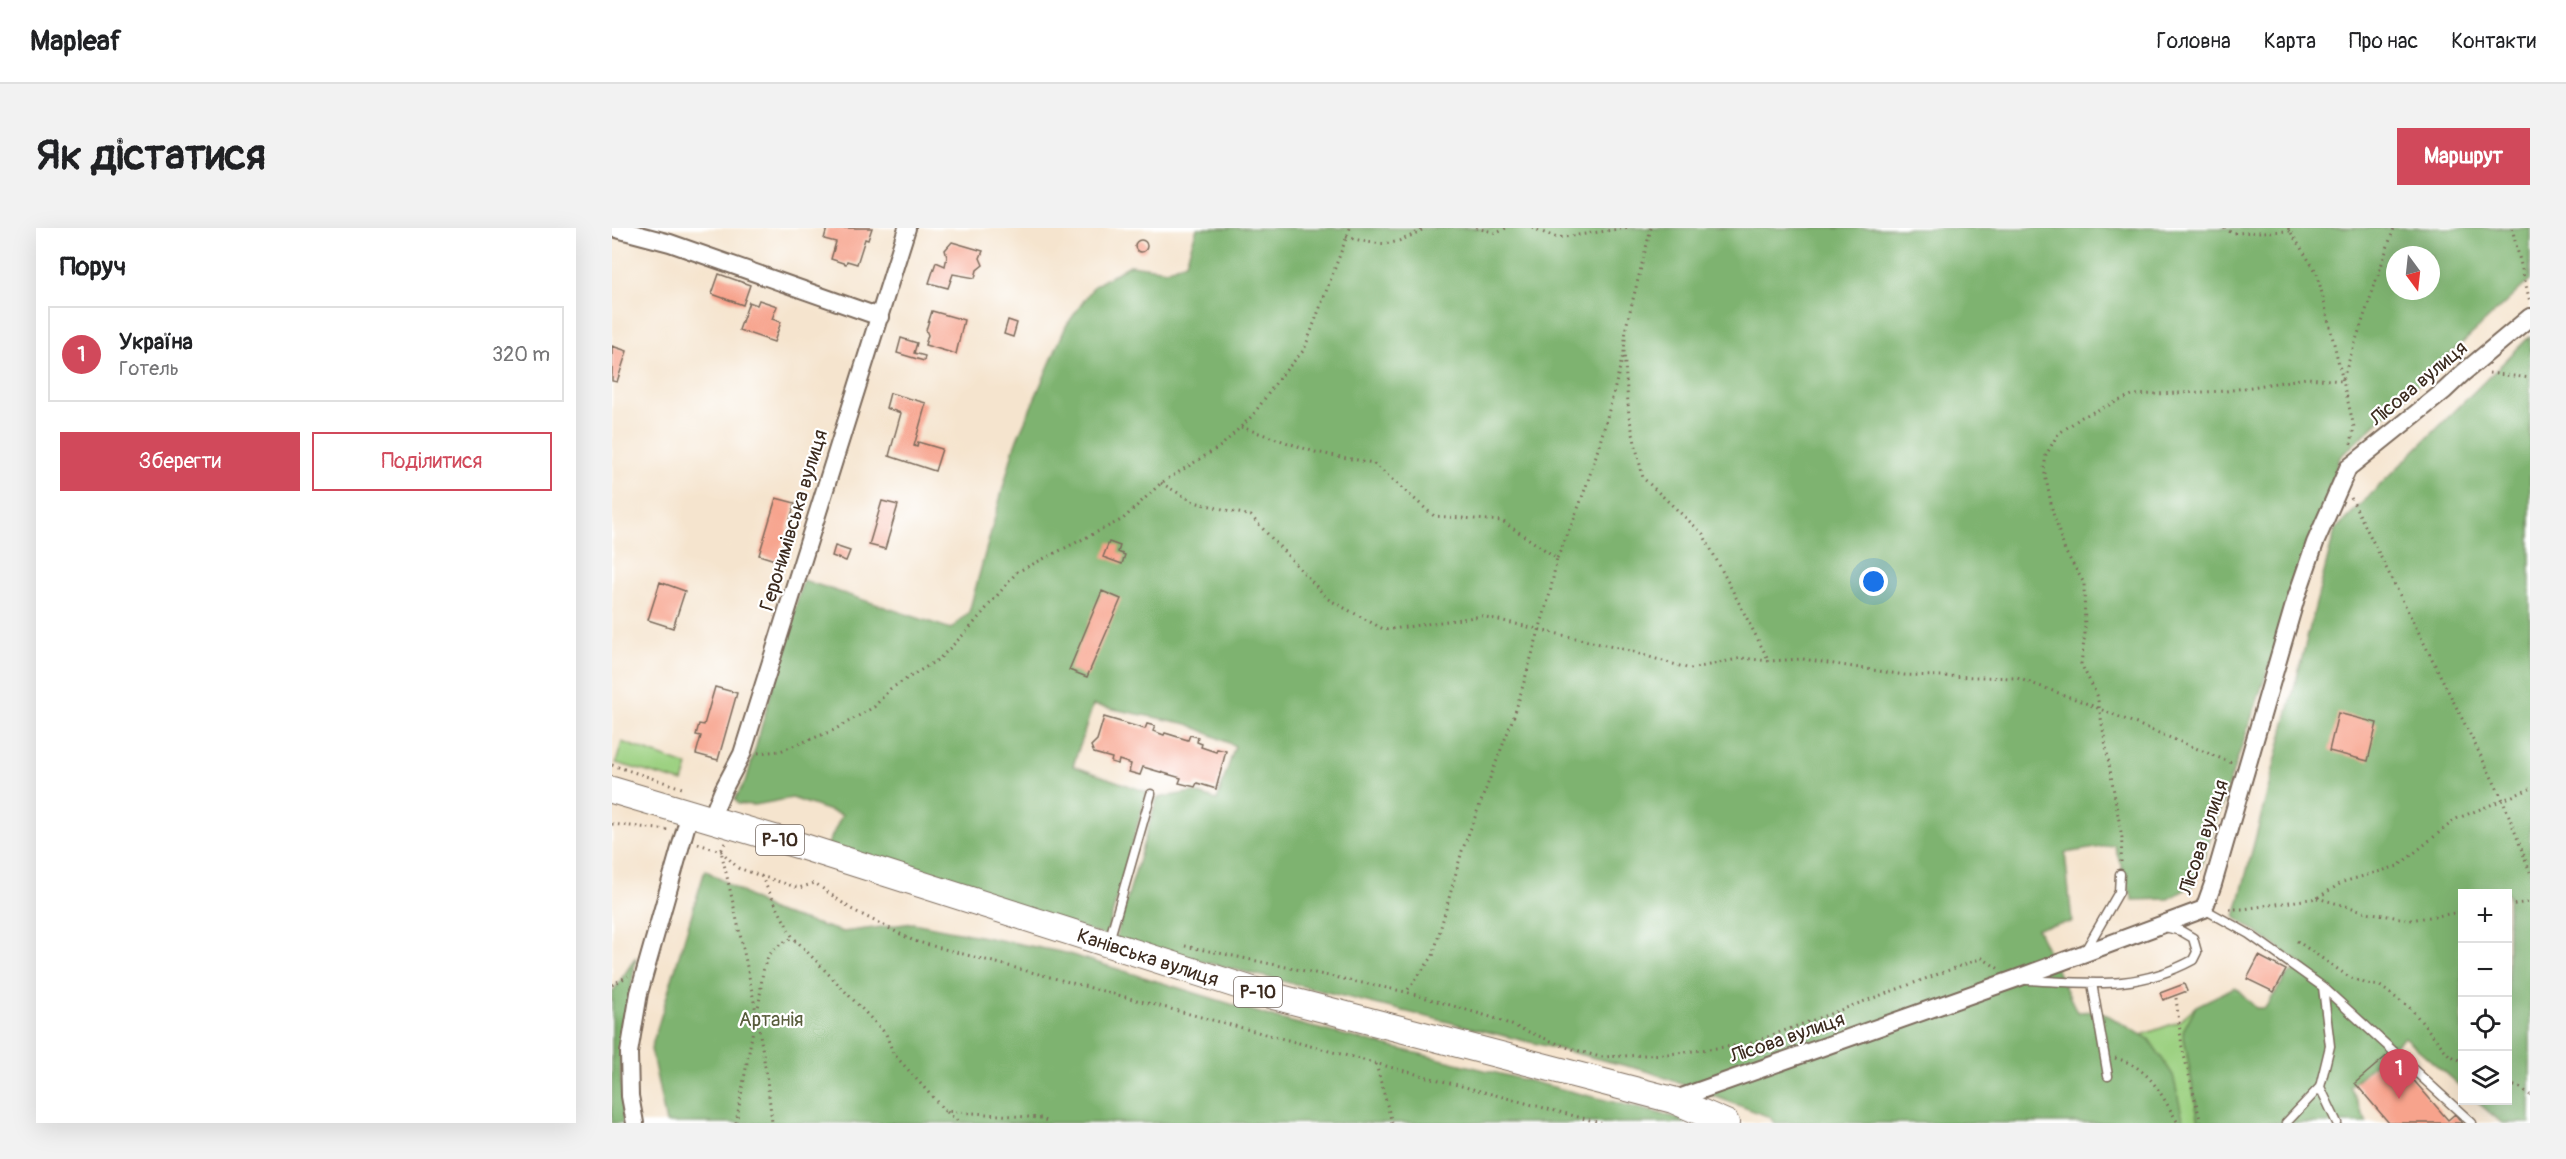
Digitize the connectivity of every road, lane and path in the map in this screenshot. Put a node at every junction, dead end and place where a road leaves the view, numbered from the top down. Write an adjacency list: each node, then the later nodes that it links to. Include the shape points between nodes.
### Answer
1 (613, 228): 16 (street, via 670,243)
2 (907, 228): 16 (street, Геронимівська вулиця)
3 (1350, 228): 14 (path)
4 (1425, 228): 14 (path, via 1408,238 1381,245)
5 (1476, 228): 6 (path, via 1497,233)
6 (1506, 228)
7 (1532, 228): 8 (path, via 1557,238)
8 (1627, 228)
9 (1651, 228): 18 (path, via 1626,327)
10 (2224, 228): 13 (path, via 2232,233)
11 (2394, 228): 21 (path)
12 (2512, 228): 15 (path)
13 (2289, 230): 21 (path, via 2317,273)
14 (1346, 237): 22 (path, via 1304,350)
15 (2530, 302)
16 (880, 317): 29 (street, Геронимівська вулиця)
17 (2530, 317): 19 (street, Лісова вулиця)
18 (1624, 352): 25 (path, via 1575,520); 27 (path, via 1629,416 1643,478 1703,534)
19 (2463, 372): 20 (path); 23 (street, Лісова вулиця)
20 (2530, 378)
21 (2342, 381): 23 (path, via 2354,427); 28 (path, via 2307,378 2226,391 2132,395 2082,417 2058,434 2046,455 2044,469 2065,551 2084,583 2081,664)
22 (1240, 427): 24 (path, via 1221,446); 25 (path, via 1315,452 1373,463 1434,516 1502,521)
23 (2348, 468): 31 (street, Лісова вулиця, via 2296,598); 35 (path, via 2352,501)
24 (1161, 483): 26 (path, via 1194,502 1251,516 1328,599 1386,630 1482,616); 29 (path, via 1123,519 1017,572 939,659 890,689 874,708 832,731 780,751)
25 (1557, 558): 26 (path)
26 (1539, 630): 27 (path, via 1690,669 1742,658); 57 (path, via 1515,713 1462,850 1433,956)
27 (1769, 661): 28 (path, via 1803,659 1904,675 2017,678)
28 (2100, 709): 31 (path); 41 (path, via 2122,838)
29 (742, 754): 36 (street, Геронимівська вулиця, via 723,790)
30 (612, 765): 36 (path)
31 (2247, 769): 46 (street, Лісова вулиця)
32 (2530, 789): 35 (path)
33 (612, 790): 36 (main road, Р-10)
34 (1151, 794): 51 (lane)
35 (2503, 800): 40 (path); 43 (path, via 2456,819 2398,866 2343,882)
36 (693, 815): 37 (path, via 672,831); 39 (path, via 697,844); 51 (main road, Канівська вулиця / Р-10); 69 (street, Геронимівська вулиця, via 645,966 629,1053)
37 (612, 824)
38 (725, 843): 39 (path)
39 (721, 851): 42 (path, via 738,868); 59 (path)
40 (2530, 872)
41 (2120, 874): 53 (lane, via 2119,891)
42 (761, 876): 49 (path); 62 (path, via 799,888 815,883 851,909 914,941)
43 (2317, 898): 46 (path, via 2243,909); 47 (path, via 2410,920)
44 (2530, 902): 45 (path)
45 (2512, 904)
46 (2204, 909): 48 (street, Лісова вулиця); 56 (lane, via 2249,934)
47 (2458, 913)
48 (2156, 927): 53 (street, Лісова вулиця); 55 (lane, via 2169,927 2193,938 2197,952 2193,960 2133,982)
49 (797, 941): 59 (path, via 782,942 766,959); 68 (path, via 886,1034 893,1053)
50 (2296, 941): 61 (path, via 2349,977 2380,986 2411,1009 2449,1055)
51 (1108, 944): 67 (main road, Канівська вулиця / Р-10, via 1262,993)
52 (1181, 945): 57 (path)
53 (2085, 952): 54 (street, Лісова вулиця)
54 (2015, 979): 55 (lane); 57 (path, via 1982,958 1748,1044 1669,1054 1600,1057 1494,1018); 67 (street, Лісова вулиця)
55 (2092, 983): 60 (lane)
56 (2323, 987): 65 (lane, via 2330,1046); 81 (lane)
57 (1406, 992)
58 (2176, 998): 78 (path, via 2182,1047)
59 (756, 1015): 70 (path); 71 (path)
60 (2105, 1055): 63 (lane); 77 (path, via 2147,1073)
61 (2458, 1059)
62 (1376, 1064): 74 (path); 75 (path)
63 (2108, 1076)
64 (2512, 1085): 66 (path)
65 (2320, 1087): 79 (lane); 80 (lane)
66 (2530, 1095)
67 (1672, 1100): 76 (main road, Канівська вулиця / Р-10)
68 (945, 1111): 72 (path); 73 (path, via 1041,1118)
69 (635, 1123)
70 (736, 1123)
71 (772, 1123)
72 (960, 1123)
73 (1050, 1123)
74 (1392, 1123)
75 (1601, 1123)
76 (1726, 1123)
77 (2178, 1123)
78 (2201, 1123)
79 (2286, 1123)
80 (2337, 1123)
81 (2472, 1123)

